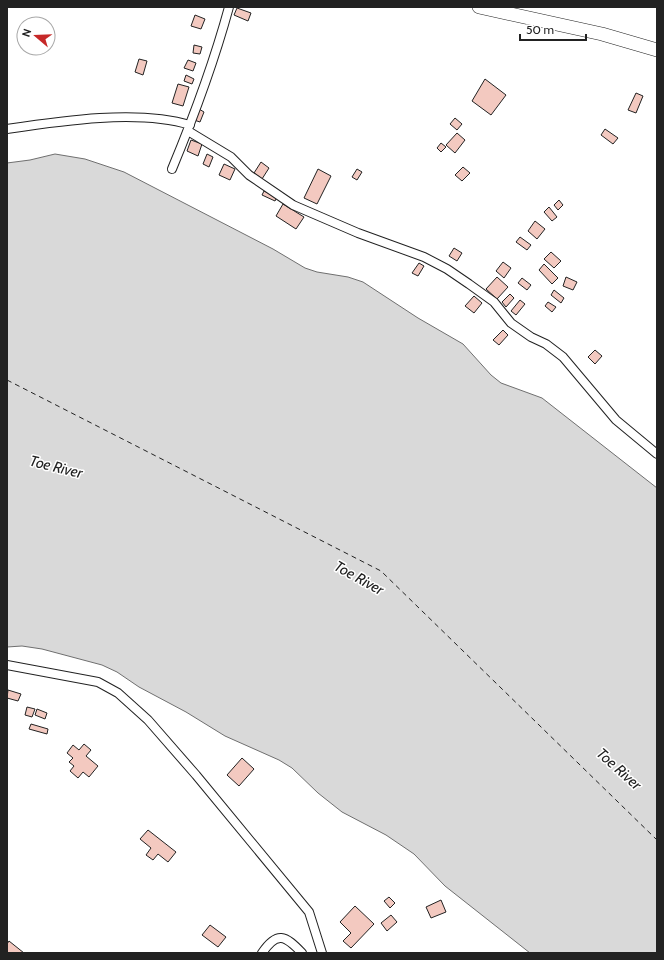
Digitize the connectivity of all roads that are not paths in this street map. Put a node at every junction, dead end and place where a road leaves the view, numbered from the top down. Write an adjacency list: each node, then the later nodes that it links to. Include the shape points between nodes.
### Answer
1 (230, 7): 4 (street)
2 (479, 7): 3 (main road, via 602,34)
3 (657, 50)
4 (189, 128): 5 (street, via 173,119 97,118); 6 (street); 7 (street, via 231,157 249,175 293,205 358,233 424,257 464,281 494,302 516,327 563,357 616,420)
5 (7, 129)
6 (172, 169)
7 (657, 454)
8 (7, 665): 11 (street, via 98,682 118,693 148,720 309,912)
9 (262, 953): 10 (street, via 274,939 280,937 286,938)
10 (302, 953)
11 (322, 953)

